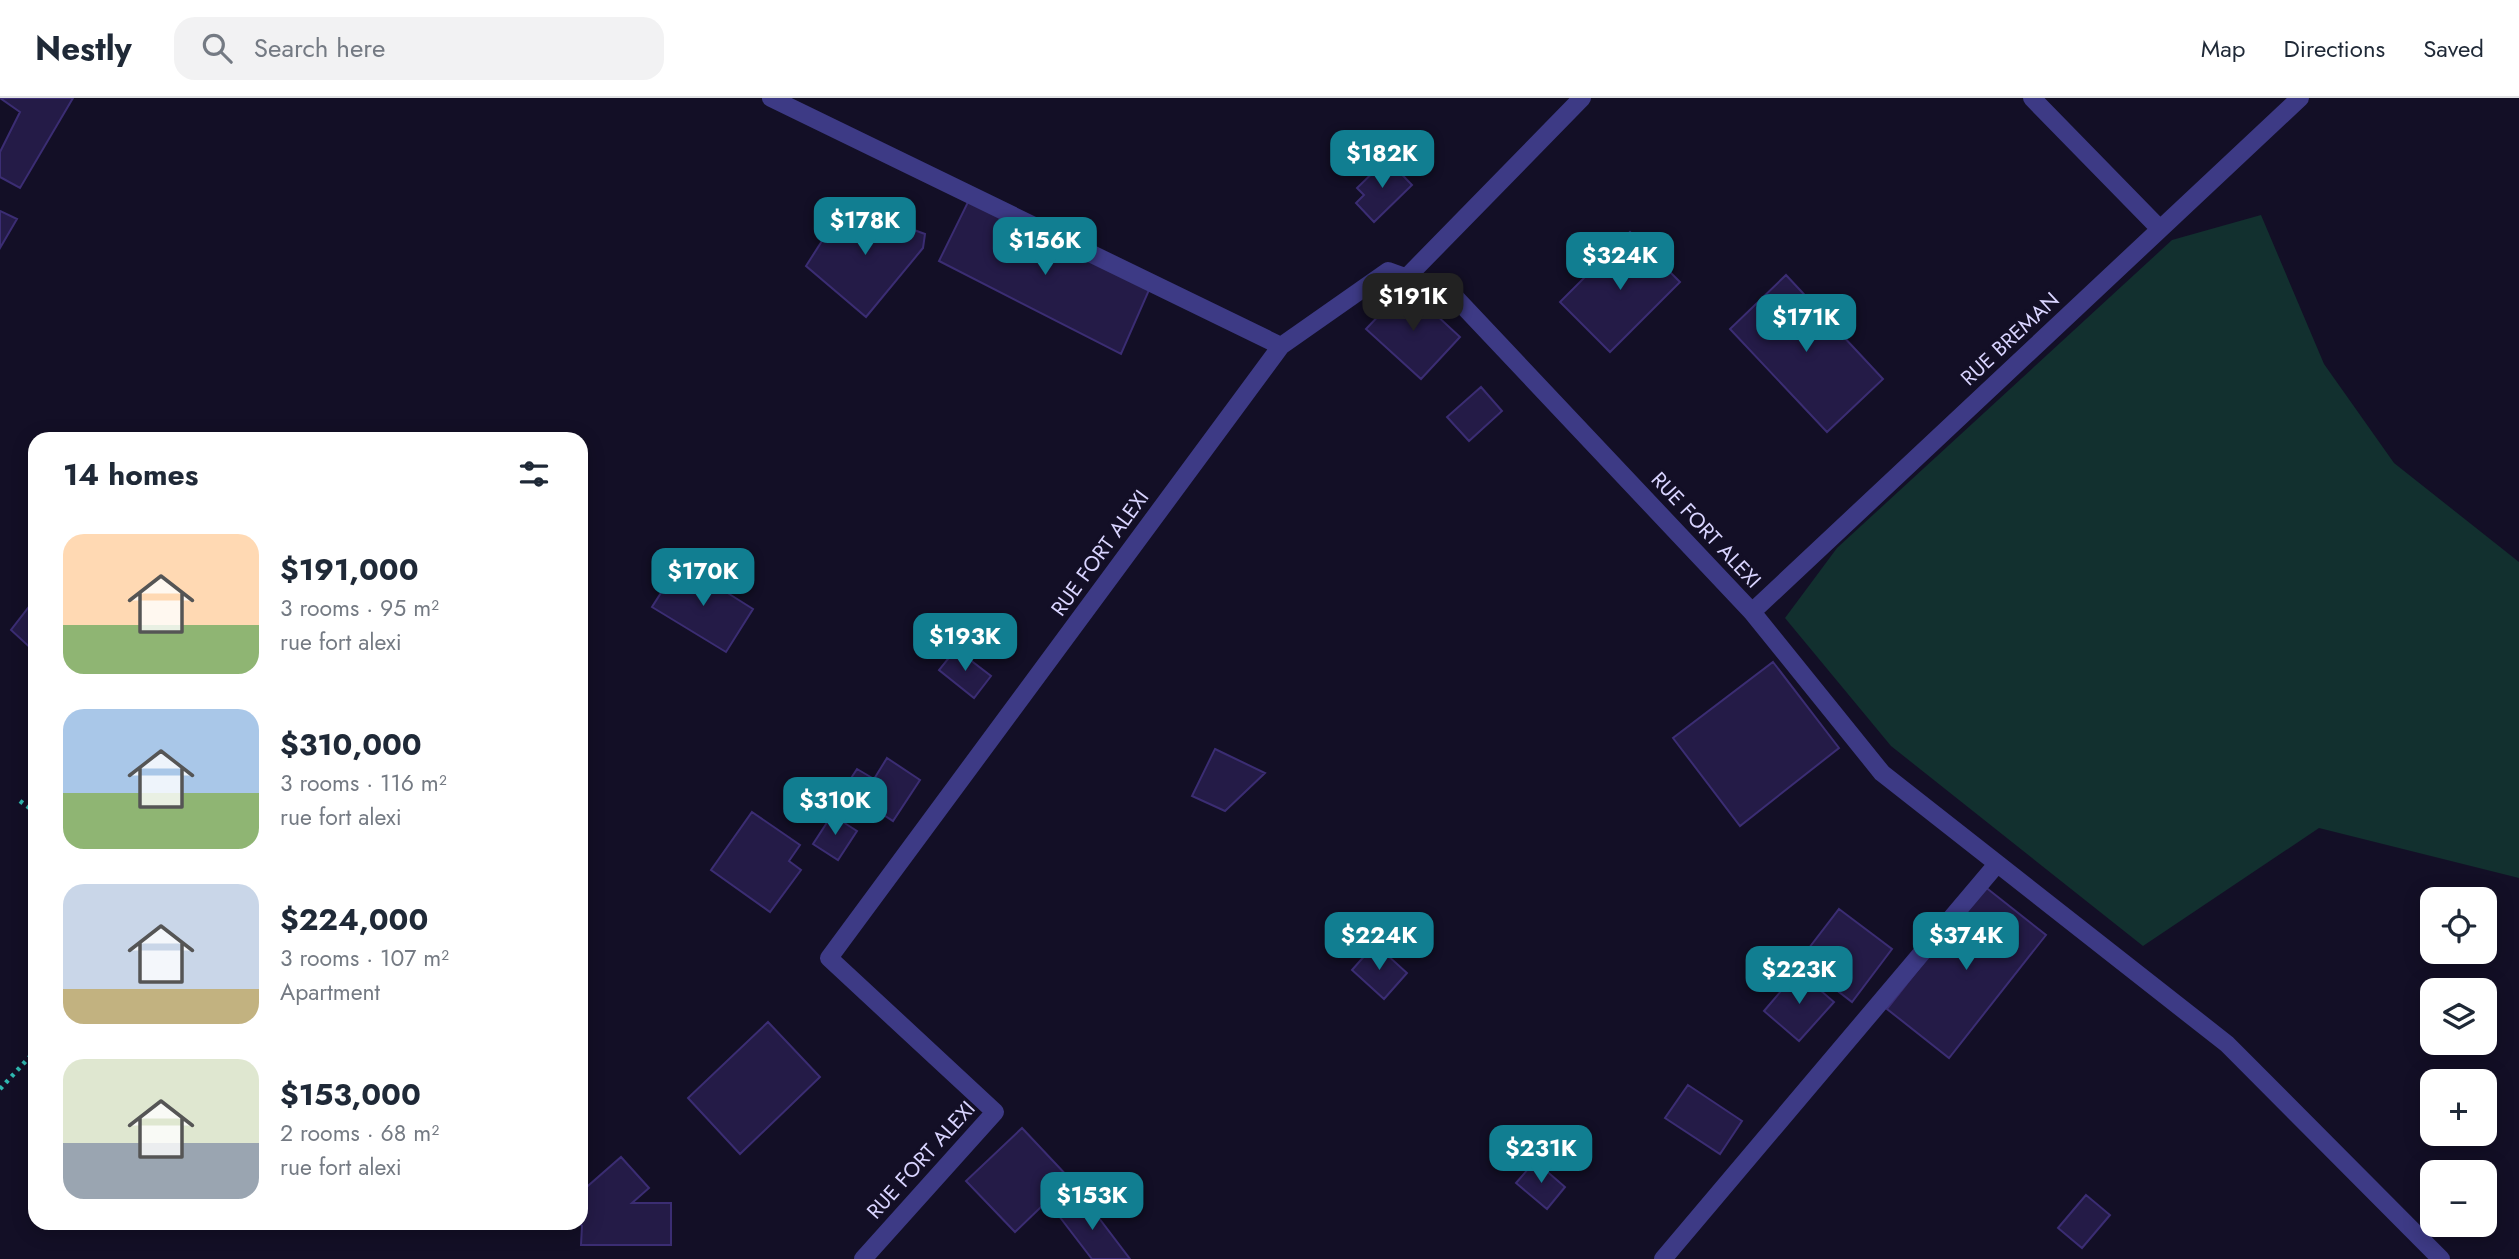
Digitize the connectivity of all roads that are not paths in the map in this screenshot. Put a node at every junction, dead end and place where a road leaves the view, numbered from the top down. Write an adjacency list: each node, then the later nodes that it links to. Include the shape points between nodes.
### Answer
1 (771, 98): 7 (street)
2 (1581, 98): 6 (street)
3 (2032, 98): 5 (street)
4 (2300, 98): 5 (street, RUE BREMAN)
5 (2160, 229): 8 (street, RUE BREMAN)
6 (1406, 278): 7 (street, RUE FORT ALEXI, via 1388,271); 8 (street, RUE FORT ALEXI, via 1452,294)
7 (1281, 346): 10 (street, RUE FORT ALEXI, via 829,958 995,1112)
8 (1752, 612): 9 (street, RUE FORT ALEXI, via 1882,773)
9 (1997, 864): 11 (street); 12 (street, RUE FORT ALEXI, via 2227,1044)
10 (863, 1259)
11 (1663, 1259)
12 (2441, 1259)

